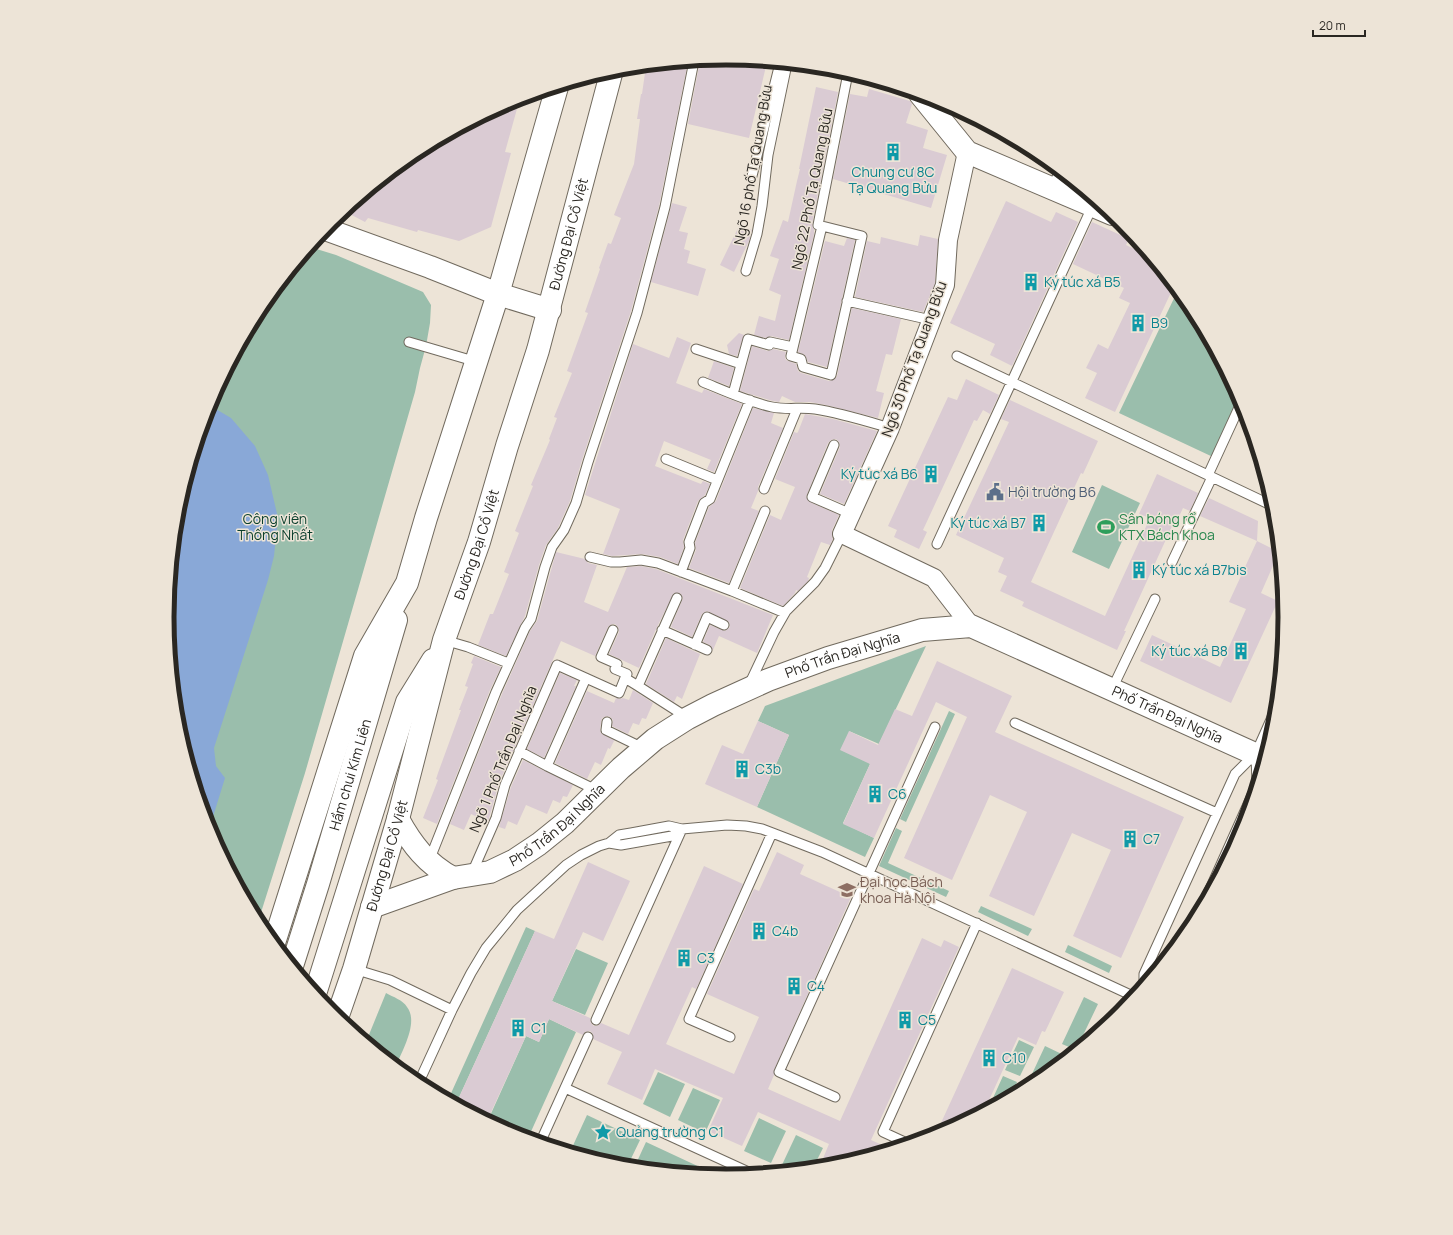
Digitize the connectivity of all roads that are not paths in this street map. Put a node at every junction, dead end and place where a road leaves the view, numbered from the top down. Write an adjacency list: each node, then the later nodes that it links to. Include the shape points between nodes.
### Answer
1 (693, 66): 58 (lane, via 665,208 637,313 576,503 564,530 552,547 531,619)
2 (779, 68): 9 (lane)
3 (786, 69): 15 (lane, Ngõ 16 phố Tạ Quang Bửu, via 768,155 757,234)
4 (610, 78): 18 (main road, Đường Đại Cồ Việt)
5 (847, 79): 13 (lane, Ngõ 22 Phố Tạ Quang Bửu, via 818,225)
6 (556, 92): 16 (main road)
7 (927, 103): 8 (main road)
8 (967, 152): 10 (main road); 19 (street, Ngõ 30 Phố Tạ Quang Bửu, via 948,240 944,284)
9 (752, 176)
10 (1056, 180): 11 (main road)
11 (1092, 205): 12 (main road); 26 (lane)
12 (1096, 207)
13 (822, 226): 17 (lane, via 862,236); 21 (lane, Ngõ 22 Phố Tạ Quang Bửu)
14 (332, 231): 16 (main road)
15 (746, 271)
16 (498, 294): 18 (main road); 24 (main road)
17 (847, 301): 19 (lane); 21 (lane, via 830,375 803,367 801,359 791,356)
18 (550, 310): 55 (main road, Đường Đại Cồ Việt, via 479,542)
19 (931, 320): 32 (street, Ngõ 30 Phố Tạ Quang Bửu)
20 (409, 342): 24 (lane)
21 (793, 347): 25 (lane, via 748,340)
22 (696, 349): 25 (lane)
23 (957, 356): 26 (lane)
24 (477, 362): 46 (main road)
25 (741, 364): 28 (lane)
26 (1011, 381): 35 (lane); 42 (lane)
27 (703, 382): 28 (lane)
28 (733, 394): 29 (lane)
29 (750, 400): 30 (lane, via 775,408); 36 (lane)
30 (797, 409): 32 (lane, via 822,410); 37 (lane)
31 (1238, 410): 35 (lane)
32 (890, 428): 40 (street, Ngõ 30 Phố Tạ Quang Bửu)
33 (834, 445): 40 (lane, via 812,498)
34 (666, 459): 36 (lane)
35 (1210, 476): 38 (lane); 44 (lane)
36 (717, 480): 45 (lane, via 710,499 704,503)
37 (764, 489)
38 (1266, 503)
39 (765, 511): 47 (lane)
40 (851, 514): 41 (street, Ngõ 30 Phố Tạ Quang Bửu)
41 (842, 534): 50 (lane, Ngõ 30 Phố Tạ Quang Bửu, via 815,582); 52 (street, via 934,578)
42 (937, 544)
43 (590, 557): 45 (lane, via 620,562 649,560)
44 (1172, 562)
45 (681, 572): 47 (lane)
46 (407, 583): 84 (main road, via 365,656); 85 (main road, Hầm chui Kim Liên)
47 (732, 591): 50 (lane)
48 (677, 598): 54 (lane)
49 (1155, 599): 62 (lane)
50 (785, 613): 63 (lane, Ngõ 30 Phố Tạ Quang Bửu)
51 (724, 625): 56 (lane, via 707,617)
52 (971, 626): 62 (main road, Phố Trần Đại Nghĩa); 63 (main road, Phố Trần Đại Nghĩa, via 922,630 828,658)
53 (613, 630): 60 (lane, via 601,657 617,664 615,669 627,674)
54 (662, 630): 56 (lane); 61 (lane)
55 (444, 640): 58 (lane); 74 (main road, Đường Đại Cồ Việt); 88 (main road, via 407,702)
56 (695, 645): 57 (lane)
57 (707, 650)
58 (508, 663): 78 (lane)
59 (586, 678): 60 (lane, Ngõ 1 Phố Trần Đại Nghĩa, via 618,693); 69 (lane, Ngõ 1 Phố Trần Đại Nghĩa, via 556,665); 71 (lane)
60 (625, 678): 61 (lane)
61 (638, 686): 64 (lane)
62 (1112, 689): 70 (main road, Phố Trần Đại Nghĩa)
63 (747, 690): 64 (main road, Phố Trần Đại Nghĩa)
64 (688, 718): 68 (main road, Phố Trần Đại Nghĩa)
65 (607, 722): 68 (lane, via 606,730)
66 (1015, 723): 73 (lane)
67 (935, 727): 80 (lane)
68 (645, 748): 72 (main road, Phố Trần Đại Nghĩa)
69 (519, 752): 71 (lane); 81 (lane, Ngõ 1 Phố Trần Đại Nghĩa, via 505,785 496,818)
70 (1261, 756): 73 (lane, via 1235,774)
71 (548, 766): 72 (lane)
72 (598, 791): 81 (main road, Phố Trần Đại Nghĩa, via 565,823 515,860 490,872)
73 (1217, 813): 87 (lane, via 1144,974)
74 (398, 819): 78 (main road, via 410,840); 82 (main road, Đường Đại Cồ Việt)
75 (1239, 823): 79 (lane)
76 (682, 829): 77 (lane, via 727,825 746,826); 90 (lane, via 672,836 621,846 609,843 599,846 566,865 515,912 486,948 470,973); 92 (lane)
77 (772, 833): 80 (lane); 94 (lane, via 689,1019)
78 (429, 861): 81 (main road, via 442,872)
79 (1219, 868)
80 (869, 874): 83 (lane); 97 (lane, via 779,1072)
81 (462, 876): 82 (main road, Phố Trần Đại Nghĩa)
82 (372, 907): 86 (main road, Đường Đại Cồ Việt)
83 (977, 923): 89 (lane); 99 (lane, via 883,1132)
84 (276, 937)
85 (294, 961)
86 (354, 969): 90 (lane, via 390,980); 91 (main road, Đường Đại Cồ Việt)
87 (1144, 980)
88 (317, 988)
89 (1130, 995)
90 (452, 1010): 95 (lane)
91 (339, 1011)
92 (596, 1020)
93 (588, 1037): 96 (lane)
94 (730, 1038)
95 (421, 1078)
96 (565, 1088): 98 (lane); 100 (lane)
97 (835, 1097)
98 (542, 1138)
99 (903, 1141)
100 (743, 1170)

